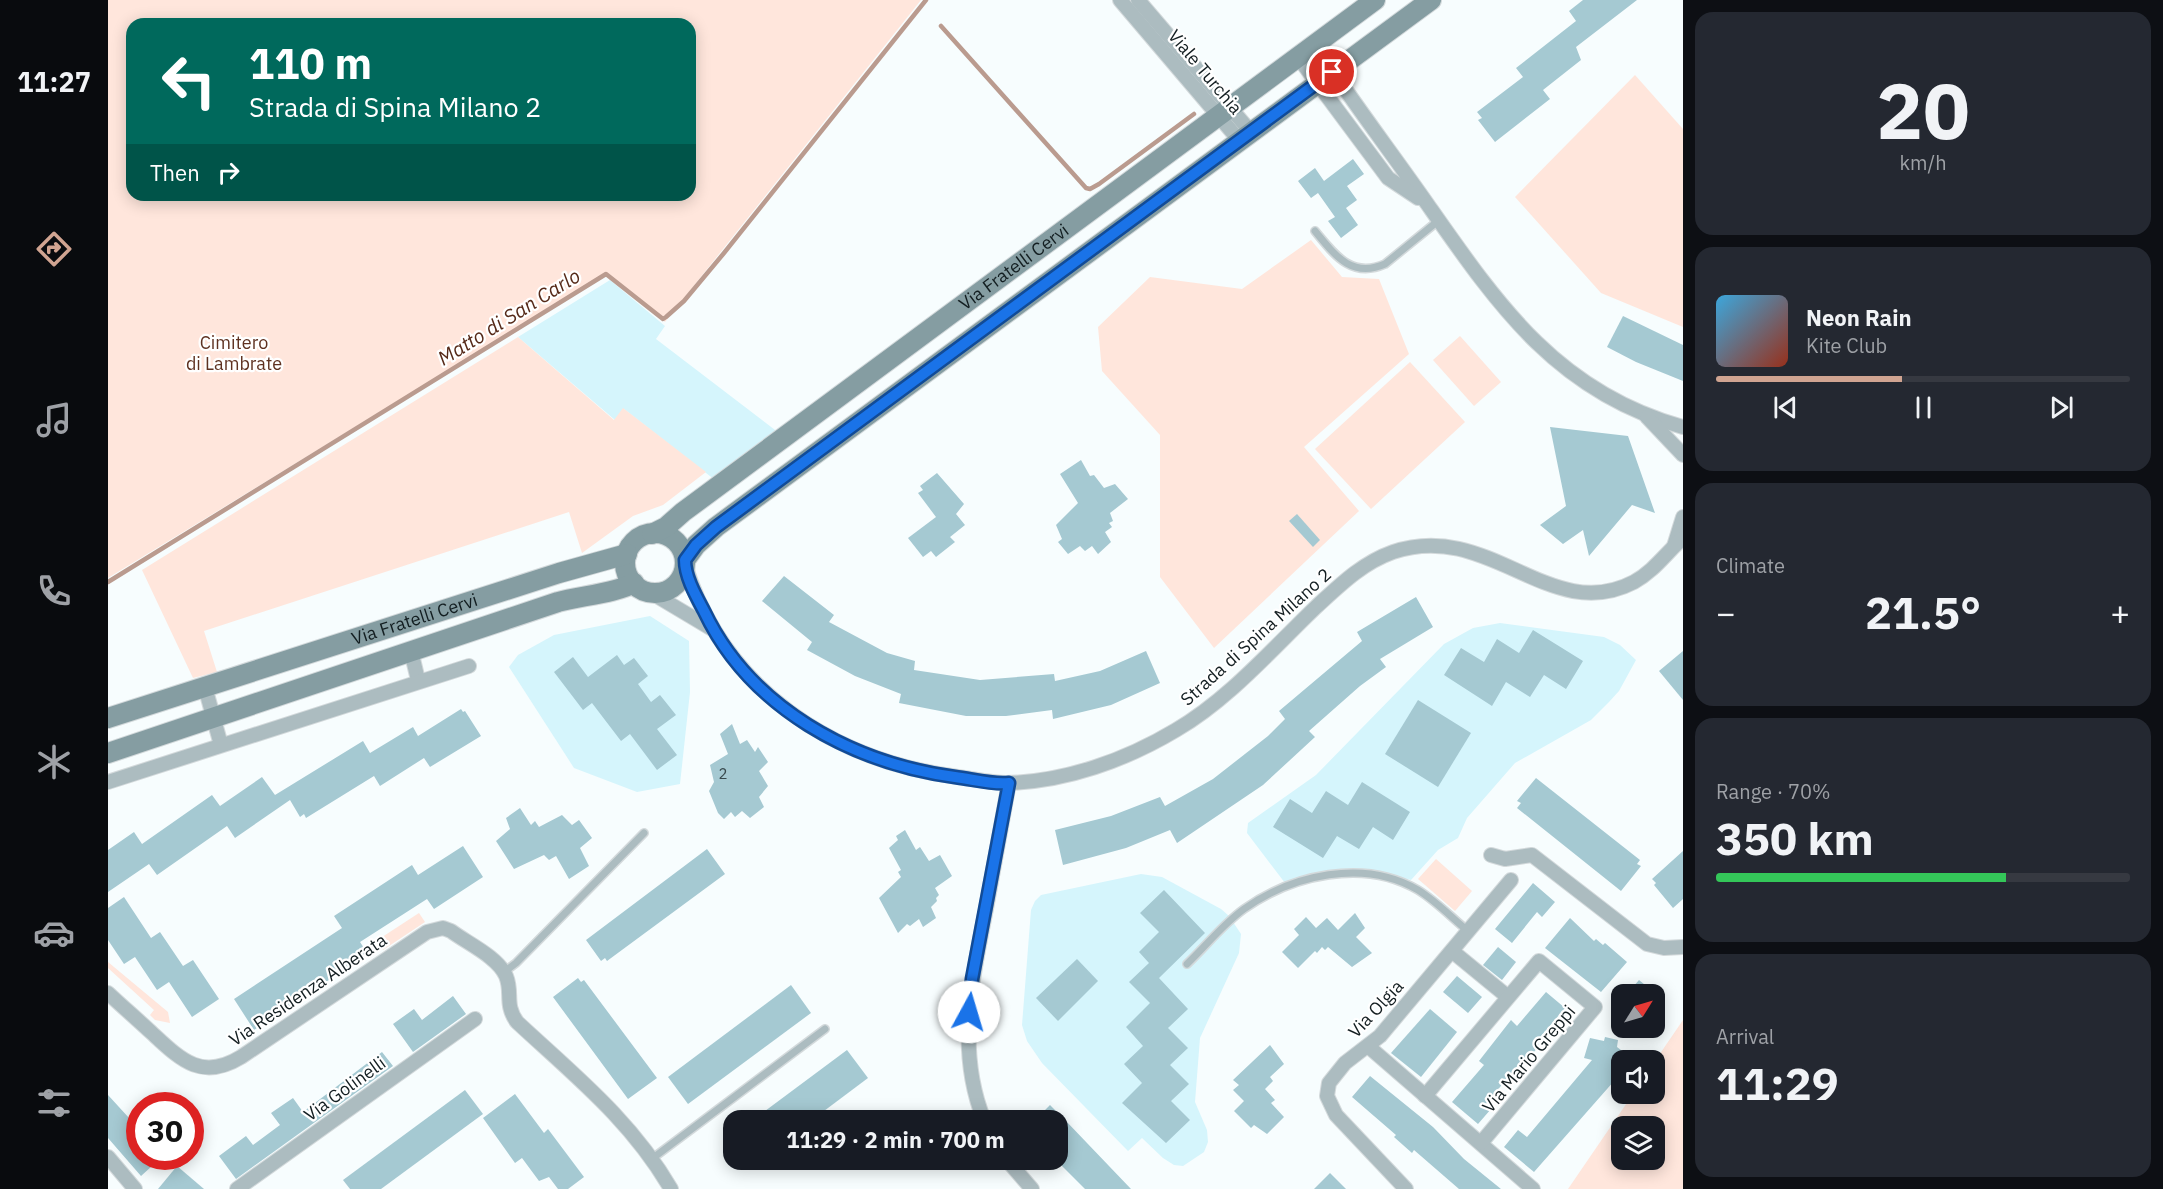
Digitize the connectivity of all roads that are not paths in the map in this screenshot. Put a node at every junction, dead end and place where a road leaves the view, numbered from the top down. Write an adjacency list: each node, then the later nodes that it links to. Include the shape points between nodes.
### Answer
1 (1120, 0): 7 (street, Viale Turchia)
2 (1138, 0): 7 (street, Viale Turchia)
3 (1375, 0): 5 (street, Via Fratelli Cervi)
4 (1431, 0): 6 (street, Via Fratelli Cervi)
5 (1306, 51): 6 (street); 6 (street); 7 (street, Via Fratelli Cervi)
6 (1325, 77): 8 (street, Via Fratelli Cervi); 9 (street, via 1388,178 1428,205)
7 (1225, 111): 8 (street, Viale Turchia); 15 (street, Via Fratelli Cervi)
8 (1245, 136): 18 (street, Via Fratelli Cervi, via 716,527 696,545)
9 (1438, 221): 10 (lane, via 1374,269 1341,263); 11 (street, via 1523,332 1571,373)
10 (1315, 231)
11 (1646, 416): 12 (street); 13 (street)
12 (1683, 427)
13 (1683, 455)
14 (1683, 517): 16 (street, Strada di Spina Milano 2)
15 (652, 534): 17 (street, via 639,538); 18 (street, via 670,537 683,551)
16 (1678, 542): 30 (street, Strada di Spina Milano 2, via 1637,580 1610,590 1583,593 1561,590 1465,548 1428,545 1394,551 1353,573 1215,702 1177,729 1124,757 1090,769)
17 (627, 554): 19 (street, via 626,566); 24 (street, Via Fratelli Cervi, via 428,609)
18 (685, 563): 19 (street, via 682,577 673,587 662,592); 20 (street, Strada di Spina Milano 2)
19 (642, 588): 20 (street, Strada di Spina Milano 2); 21 (street, Via Fratelli Cervi, via 584,594)
20 (712, 628): 30 (street, Strada di Spina Milano 2, via 747,673 779,704 834,742 903,767)
21 (411, 651): 23 (street, Via Fratelli Cervi); 25 (street, Via Fratelli Cervi)
22 (469, 666): 23 (street)
23 (418, 680): 27 (street)
24 (205, 687): 25 (street); 26 (street, Via Fratelli Cervi)
25 (214, 717): 27 (street); 28 (street, Via Fratelli Cervi)
26 (108, 718)
27 (221, 745): 29 (street)
28 (108, 753)
29 (108, 782)
30 (1009, 783): 45 (street, via 968,1018 973,1084)
31 (644, 833): 38 (lane, via 516,963)
32 (1491, 855): 35 (street, via 1505,859 1527,855 1538,858 1647,944 1664,948)
33 (1511, 880): 34 (street, Via Olgia)
34 (1468, 931): 36 (street, Via Olgia); 37 (lane, via 1420,891 1400,882 1361,875 1320,875 1291,884 1244,909)
35 (1683, 946)
36 (1452, 951): 40 (street); 43 (street, Via Olgia)
37 (1187, 964)
38 (503, 971): 39 (street, Via Residenza Alberata, via 451,931 434,929 241,1057 211,1068 177,1057); 48 (street, via 510,1010 517,1022 629,1127)
39 (108, 993)
40 (1508, 997): 44 (street, Via Mario Greppi); 46 (street, Via Mario Greppi, via 1539,961 1595,1008)
41 (475, 1019): 51 (street, Via Golinelli)
42 (825, 1029): 48 (lane)
43 (1369, 1047): 44 (street); 54 (street, Via Olgia, via 1345,1063 1333,1077 1328,1101 1336,1115)
44 (1425, 1095): 46 (street)
45 (981, 1110)
46 (1481, 1143): 55 (street)
47 (108, 1157): 50 (street)
48 (653, 1158): 52 (street)
49 (1015, 1170): 53 (street)
50 (135, 1189)
51 (237, 1189)
52 (671, 1189)
53 (1032, 1189)
54 (1406, 1189)
55 (1533, 1189)

